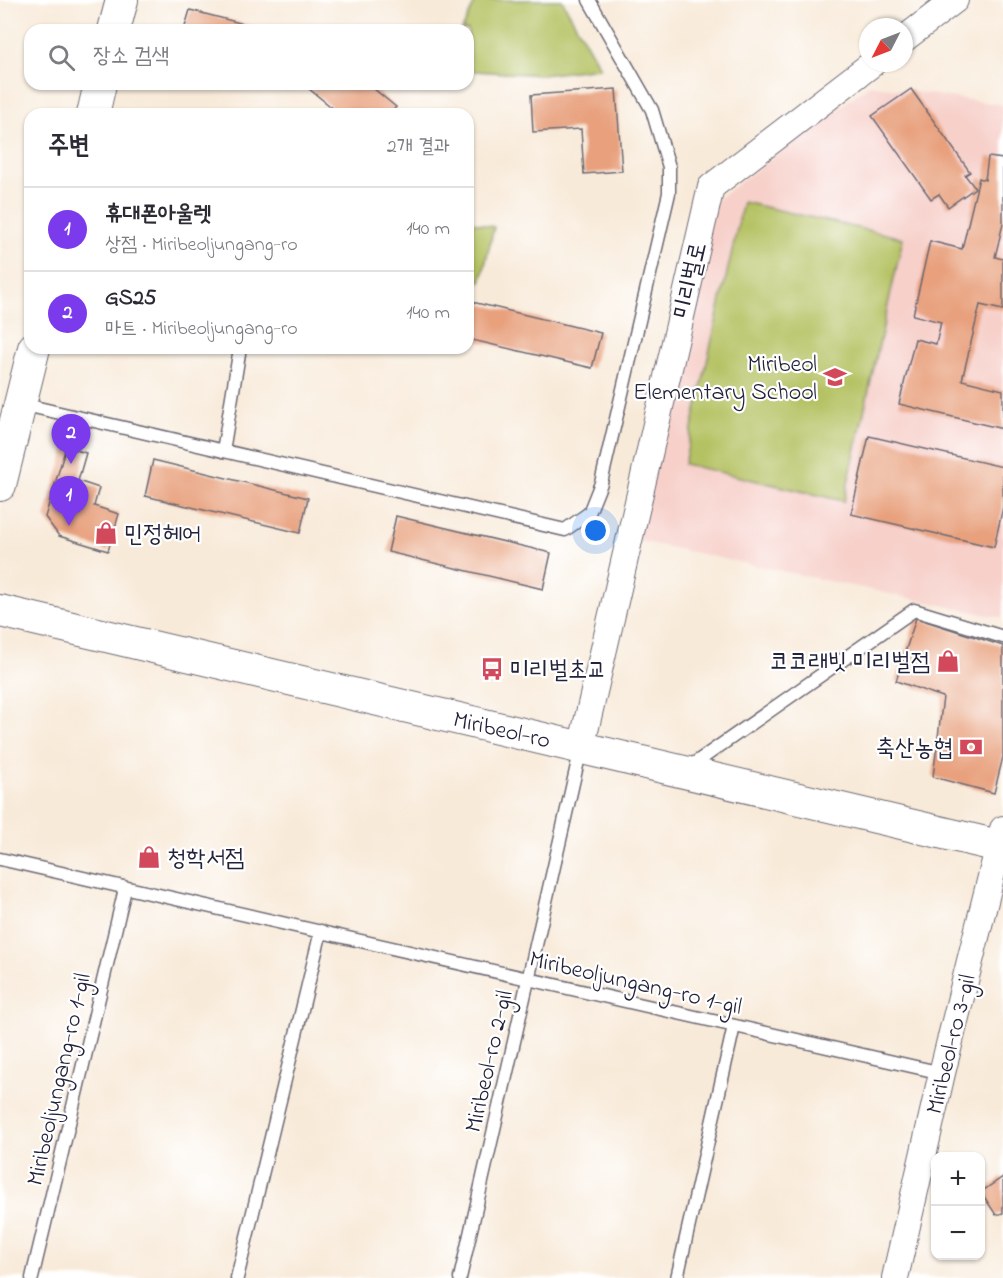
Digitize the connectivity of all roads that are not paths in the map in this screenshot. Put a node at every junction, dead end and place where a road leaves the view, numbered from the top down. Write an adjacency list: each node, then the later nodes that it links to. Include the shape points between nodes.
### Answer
1 (122, 0): 4 (street)
2 (589, 0): 12 (lane, via 652,110 669,167 669,192 601,483 589,513 566,530)
3 (955, 0): 5 (street)
4 (116, 24)
5 (913, 32)
6 (861, 72): 16 (street, 미리벌로, via 711,187)
7 (99, 90): 8 (street)
8 (94, 108)
9 (32, 354): 11 (street)
10 (239, 354): 12 (lane)
11 (20, 404): 12 (lane); 13 (street)
12 (223, 451)
13 (0, 485)
14 (0, 611): 16 (street, Miribeol-ro)
15 (1003, 637): 17 (lane, via 914,610)
16 (581, 747): 17 (street, Miribeol-ro); 22 (lane, Miribeol-ro 2-gil)
17 (683, 771): 18 (street, Miribeol-ro)
18 (1002, 841): 24 (street, Miribeol-ro 3-gil)
19 (0, 860): 20 (lane, Miribeoljungang-ro 1-gil)
20 (125, 889): 21 (lane, Miribeoljungang-ro 1-gil); 25 (lane, Miribeoljungang-ro 1-gil)
21 (321, 932): 22 (lane, Miribeoljungang-ro 1-gil); 26 (lane)
22 (528, 979): 23 (lane, Miribeoljungang-ro 1-gil); 27 (lane, Miribeol-ro 2-gil)
23 (734, 1026): 24 (lane, Miribeoljungang-ro 1-gil); 28 (lane)
24 (942, 1073): 29 (street, Miribeol-ro 3-gil)
25 (32, 1278)
26 (237, 1278)
27 (460, 1278)
28 (677, 1278)
29 (895, 1278)

